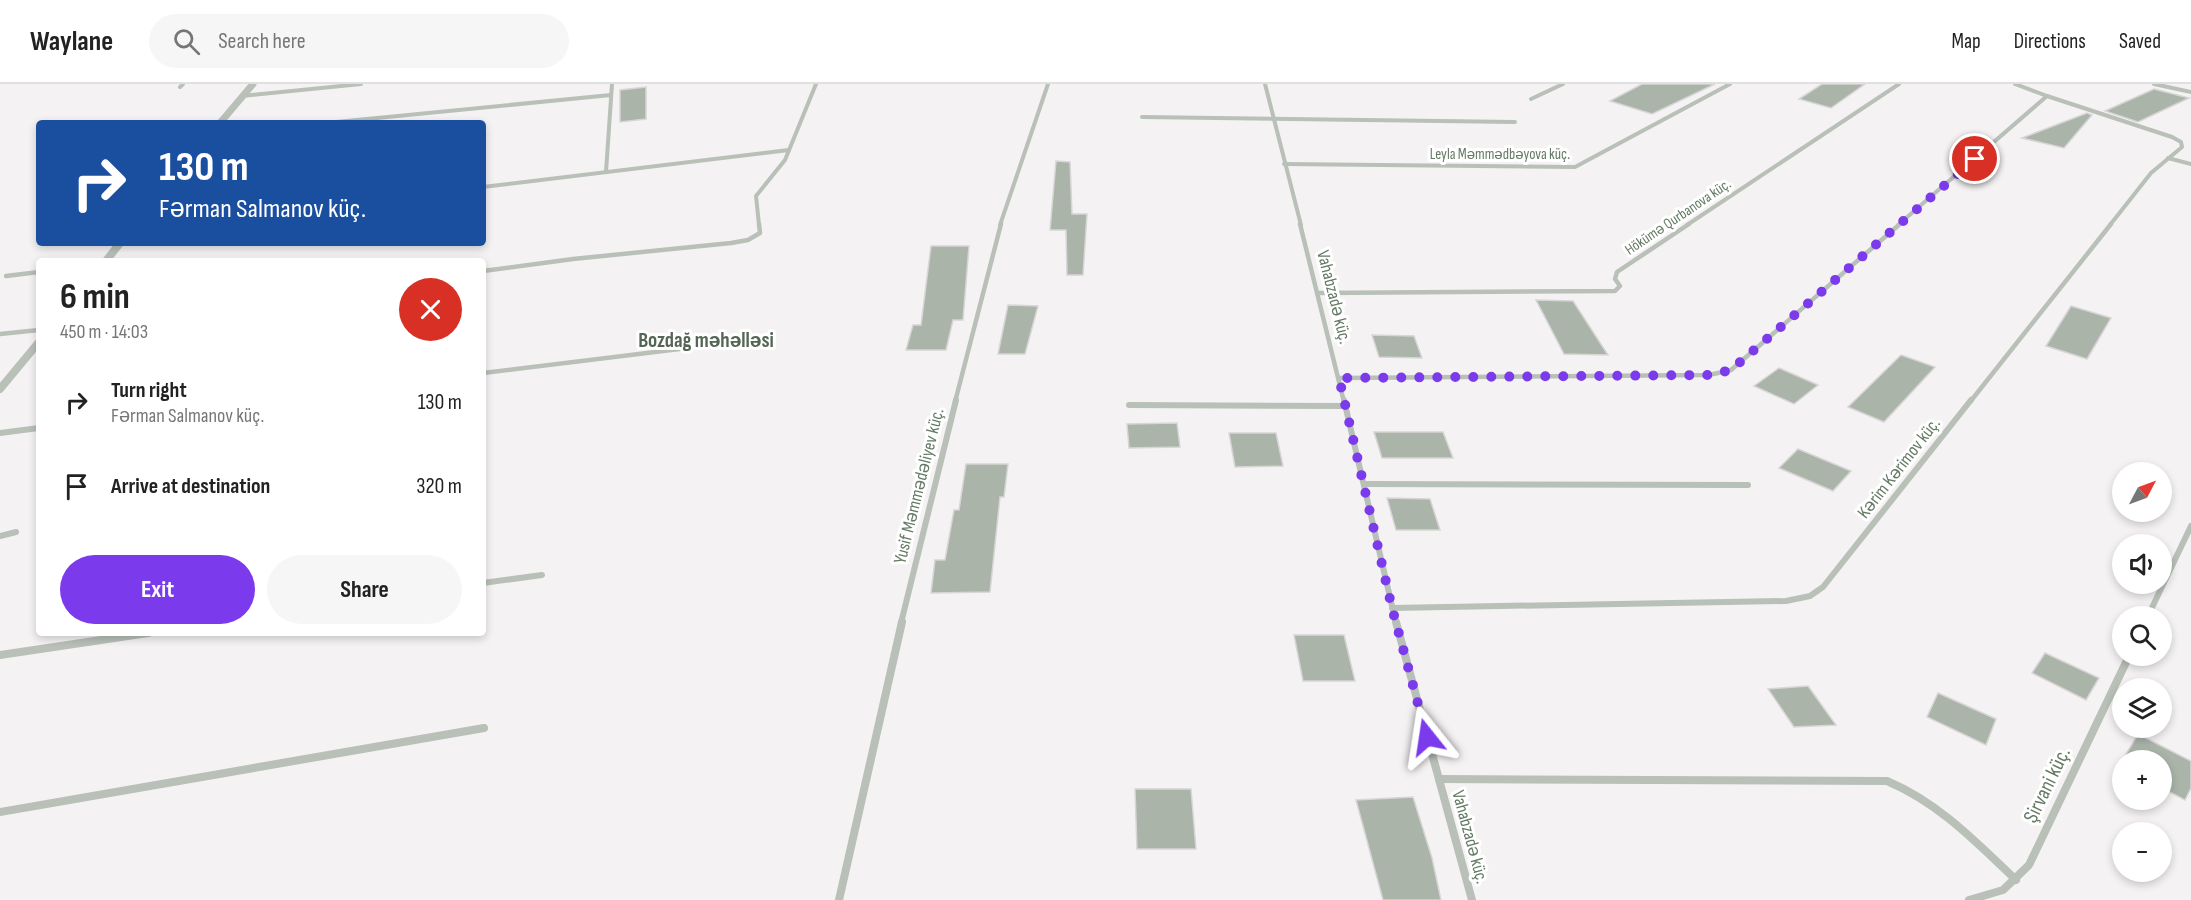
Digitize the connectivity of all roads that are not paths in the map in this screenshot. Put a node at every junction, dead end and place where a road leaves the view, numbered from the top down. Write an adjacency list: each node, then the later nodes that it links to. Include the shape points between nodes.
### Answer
1 (253, 84): 14 (street)
2 (361, 84): 14 (street)
3 (612, 84): 13 (street)
4 (816, 84): 22 (street)
5 (1048, 84): 61 (street, Yusif Məmmədəliyev küç., via 994,244 909,590)
6 (1265, 84): 18 (street, Vahabzadə küç.)
7 (1563, 84): 16 (street)
8 (1730, 84): 24 (street, Leyla Məmmədbəyova küç., via 1575,167)
9 (1899, 84): 33 (street, Hökümə Qurbanova küç., via 1617,272 1615,279 1620,286 1615,291)
10 (2015, 84): 15 (street)
11 (2154, 84): 12 (street)
12 (2191, 92)
13 (611, 95): 20 (street); 26 (street)
14 (242, 96): 19 (street)
15 (2047, 96): 23 (street, Kərim Kərimov küç., via 2181,142 2182,147); 39 (street, via 1731,370 1709,375)
16 (1531, 99)
17 (1142, 117): 18 (street)
18 (1273, 119): 21 (street); 24 (street, Vahabzadə küç.)
19 (222, 120)
20 (357, 120)
21 (1515, 122)
22 (789, 150): 26 (street); 30 (street, via 756,196 760,233 748,240)
23 (2168, 158): 25 (street); 53 (street, Kərim Kərimov küç., via 2151,173 1823,587 1810,596 1786,601)
24 (1284, 164): 33 (street, Vahabzadə küç.)
25 (2191, 164)
26 (606, 172): 27 (street)
27 (486, 187)
28 (118, 246): 29 (street)
29 (108, 258)
30 (486, 271)
31 (36, 272): 32 (street)
32 (6, 276)
33 (1318, 293): 39 (street, Vahabzadə küç.)
34 (36, 330): 35 (street)
35 (0, 334)
36 (745, 341): 38 (street)
37 (36, 346): 40 (street)
38 (486, 374)
39 (1339, 378): 42 (street, Vahabzadə küç.)
40 (0, 389)
41 (1129, 405): 42 (street)
42 (1346, 406): 45 (street, Vahabzadə küç.)
43 (36, 428): 44 (street)
44 (0, 433)
45 (1364, 484): 46 (street); 53 (street, Vahabzadə küç.)
46 (1748, 485)
47 (2191, 526): 52 (street)
48 (16, 532): 49 (street)
49 (0, 536)
50 (542, 575): 51 (street)
51 (486, 584)
52 (2153, 606)
53 (1392, 608): 58 (street, Vahabzadə küç.)
54 (128, 636): 55 (street)
55 (0, 655)
56 (2124, 666): 60 (street, Şirvani küç., via 2029,865)
57 (484, 728): 59 (street)
58 (1439, 780): 60 (street, via 1887,780 1930,801); 62 (street, Vahabzadə küç.)
59 (0, 812)
60 (2016, 880): 63 (street, Şirvani küç., via 1995,896)
61 (839, 900)
62 (1472, 900)
63 (1969, 900)

